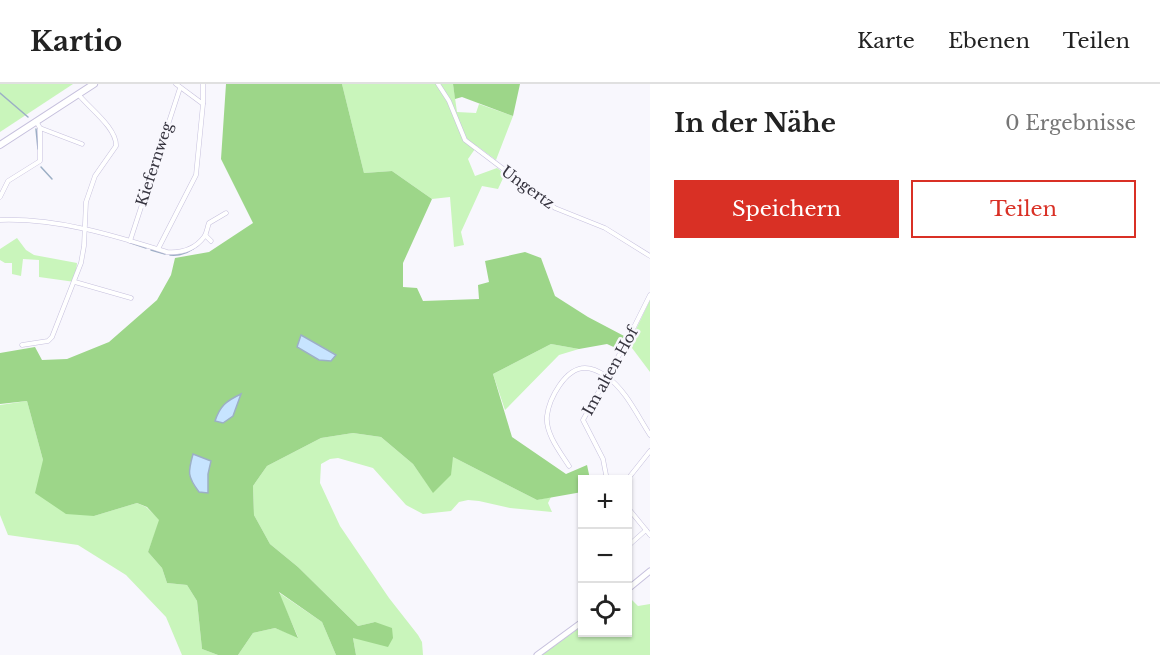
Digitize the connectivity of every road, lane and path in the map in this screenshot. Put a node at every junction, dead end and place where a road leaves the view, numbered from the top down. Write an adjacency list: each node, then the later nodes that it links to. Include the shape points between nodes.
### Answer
1 (94, 84): 5 (main road)
2 (203, 84): 6 (street)
3 (438, 84): 19 (street, Ungertz, via 465,140 555,208 605,228)
4 (178, 86): 6 (street); 16 (street, Kiefernweg)
5 (78, 94): 7 (main road); 14 (street, via 116,140 116,146 95,176 86,202)
6 (203, 104): 18 (street, via 196,175)
7 (36, 121): 8 (street); 10 (main road)
8 (40, 128): 9 (street); 11 (street, via 40,162 8,181)
9 (82, 144)
10 (0, 145)
11 (0, 197)
12 (226, 213): 15 (street, via 209,223)
13 (0, 220): 14 (street, via 24,219)
14 (85, 228): 16 (street); 20 (street)
15 (206, 236): 17 (street); 18 (street, via 192,248 177,253)
16 (130, 241): 18 (street)
17 (211, 241)
18 (158, 249)
19 (650, 256)
20 (75, 282): 22 (street); 23 (street, via 52,337)
21 (650, 295): 24 (street, Im alten Hof)
22 (131, 298)
23 (22, 345)
24 (606, 376): 25 (street, via 618,386); 27 (street, via 581,368 555,391 547,417 550,432); 28 (street, Im alten Hof, via 583,420 603,459)
25 (650, 435)
26 (650, 451): 29 (street)
27 (569, 466)
28 (606, 475)
29 (631, 475)
30 (632, 514): 31 (street)
31 (646, 531): 32 (street); 33 (street)
32 (650, 536)
33 (632, 542)
34 (650, 571): 35 (street)
35 (632, 585)
36 (578, 625): 37 (street)
37 (537, 655)

